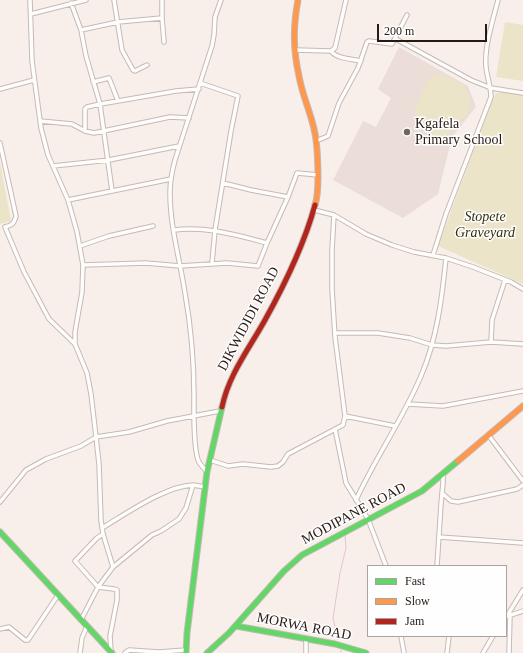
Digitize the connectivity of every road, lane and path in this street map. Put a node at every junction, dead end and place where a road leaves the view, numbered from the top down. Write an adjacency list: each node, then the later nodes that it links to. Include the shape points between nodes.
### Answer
1 (30, 0): 10 (street)
2 (86, 0): 9 (street)
3 (114, 0): 13 (street)
4 (162, 0): 12 (street)
5 (221, 0): 23 (street, via 214,17 212,46)
6 (298, 0): 17 (main road, DIKWIDIDI ROAD, via 294,23)
7 (346, 0): 18 (street, via 336,47)
8 (498, 0): 24 (street, via 486,54)
9 (71, 3): 10 (street); 14 (street)
10 (31, 14): 21 (street)
11 (407, 15): 15 (street)
12 (162, 18): 13 (street); 16 (street)
13 (118, 22): 14 (street); 20 (street, via 122,50 133,70)
14 (81, 30): 22 (street)
15 (396, 39): 19 (street, via 392,44 368,41); 24 (street, via 471,80)
16 (164, 42)
17 (295, 50): 18 (street); 34 (main road, DIKWIDIDI ROAD, via 299,78)
18 (331, 51): 19 (street, via 340,57)
19 (361, 61): 34 (street, via 339,104 328,137)
20 (148, 65)
21 (34, 80): 25 (street); 31 (street)
22 (93, 82): 28 (street, via 110,78); 29 (street)
23 (200, 83): 26 (street); 41 (street, via 238,96)
24 (491, 88): 27 (street); 54 (street, via 490,101 446,214)
25 (0, 89)
26 (199, 89): 28 (street); 30 (street)
27 (523, 93)
28 (118, 101): 29 (street)
29 (100, 104): 32 (street, via 85,109); 33 (street)
30 (189, 118): 33 (street, via 170,117); 36 (street)
31 (40, 121): 32 (street, via 72,124); 38 (street)
32 (84, 132): 33 (street)
33 (103, 132): 37 (street)
34 (316, 141): 39 (main road, DIKWIDIDI ROAD)
35 (0, 143): 48 (street, via 16,216 15,223)
36 (179, 146): 37 (street); 40 (street)
37 (108, 160): 38 (street); 42 (street)
38 (53, 166): 44 (street)
39 (318, 175): 43 (street, via 297,173); 45 (main road, DIKWIDIDI ROAD)
40 (171, 179): 42 (street); 50 (street)
41 (223, 183): 43 (street); 51 (street)
42 (112, 192): 44 (street)
43 (288, 197): 52 (street)
44 (68, 200): 53 (street)
45 (314, 210): 46 (street); 69 (main road, DIKWIDIDI ROAD, via 268,315 229,381)
46 (334, 216): 54 (street, via 381,241 414,252); 61 (street, via 332,266)
47 (154, 226): 53 (street, via 109,236)
48 (5, 227): 49 (street); 63 (street, via 24,272 49,319)
49 (0, 228)
50 (174, 230): 51 (street); 58 (street)
51 (215, 230): 52 (street); 56 (street)
52 (267, 243): 56 (street, via 258,266)
53 (80, 246): 57 (street)
54 (433, 255): 55 (street)
55 (446, 258): 59 (street); 65 (street, via 443,290)
56 (212, 263): 58 (street)
57 (83, 265): 58 (street, via 146,263); 63 (street, via 82,292)
58 (180, 266): 70 (street, via 193,358)
59 (505, 280): 60 (street); 62 (street, via 492,320)
60 (523, 289)
61 (335, 333): 65 (street, via 378,333 410,338); 71 (street)
62 (491, 342): 64 (street); 65 (street, via 454,346)
63 (74, 344): 75 (street, via 87,373)
64 (523, 344)
65 (432, 345): 67 (street)
66 (523, 391): 67 (street, via 443,406)
67 (408, 404): 72 (street)
68 (523, 406): 74 (main road, MODIPANE ROAD)
69 (220, 411): 70 (street); 76 (main road, DIKWIDIDI ROAD)
70 (194, 416): 75 (street, via 129,432); 77 (street, via 196,452 198,460)
71 (345, 416): 72 (street); 73 (street, via 343,425)
72 (395, 426): 84 (street)
73 (335, 429): 76 (street, via 288,454 278,466 232,466); 84 (street, via 344,478)
74 (489, 436): 78 (main road, MODIPANE ROAD); 79 (street)
75 (96, 437): 85 (street, via 81,446 46,458 26,470); 87 (street)
76 (210, 460): 77 (main road, DIKWIDIDI ROAD)
77 (207, 472): 82 (main road, DIKWIDIDI ROAD)
78 (443, 475): 83 (street); 86 (main road, MODIPANE ROAD, via 417,495)
79 (523, 481)
80 (192, 485): 82 (street); 87 (street, via 178,487 152,498); 94 (street, via 186,508 178,519 152,535)
81 (523, 485): 83 (street, via 517,489 458,502 451,501)
82 (205, 487): 109 (main road, DIKWIDIDI ROAD)
83 (442, 494): 90 (street)
84 (356, 500): 86 (street)
85 (0, 502)
86 (368, 519): 92 (street); 102 (main road, MODIPANE ROAD, via 312,548 289,564)
87 (102, 528): 89 (street)
88 (0, 532): 97 (main road)
89 (103, 534): 94 (street); 95 (street, via 75,561)
90 (439, 537): 91 (street); 93 (street)
91 (523, 543)
92 (386, 565)
93 (437, 565)
94 (113, 567): 95 (street)
95 (98, 587): 100 (street); 110 (street, via 118,592 110,636)
96 (523, 590): 99 (street)
97 (58, 595): 100 (main road); 103 (street, via 28,640 9,627)
98 (523, 611): 99 (street)
99 (507, 616): 119 (street)
100 (81, 620): 101 (main road)
101 (87, 626): 110 (main road); 111 (street)
102 (236, 626): 107 (main road, MORWA ROAD); 113 (main road, MODIPANE ROAD)
103 (0, 629)
104 (401, 637): 116 (street)
105 (448, 637): 117 (street)
106 (492, 637): 118 (street)
107 (306, 639): 108 (main road, MORWA ROAD); 114 (street)
108 (347, 650): 115 (main road, MORWA ROAD)
109 (186, 651): 112 (street, via 128,650)
110 (111, 652)
111 (80, 653)
112 (125, 653)
113 (207, 653)
114 (306, 653)
115 (366, 653)
116 (404, 653)
117 (447, 653)
118 (483, 653)
119 (509, 653)

